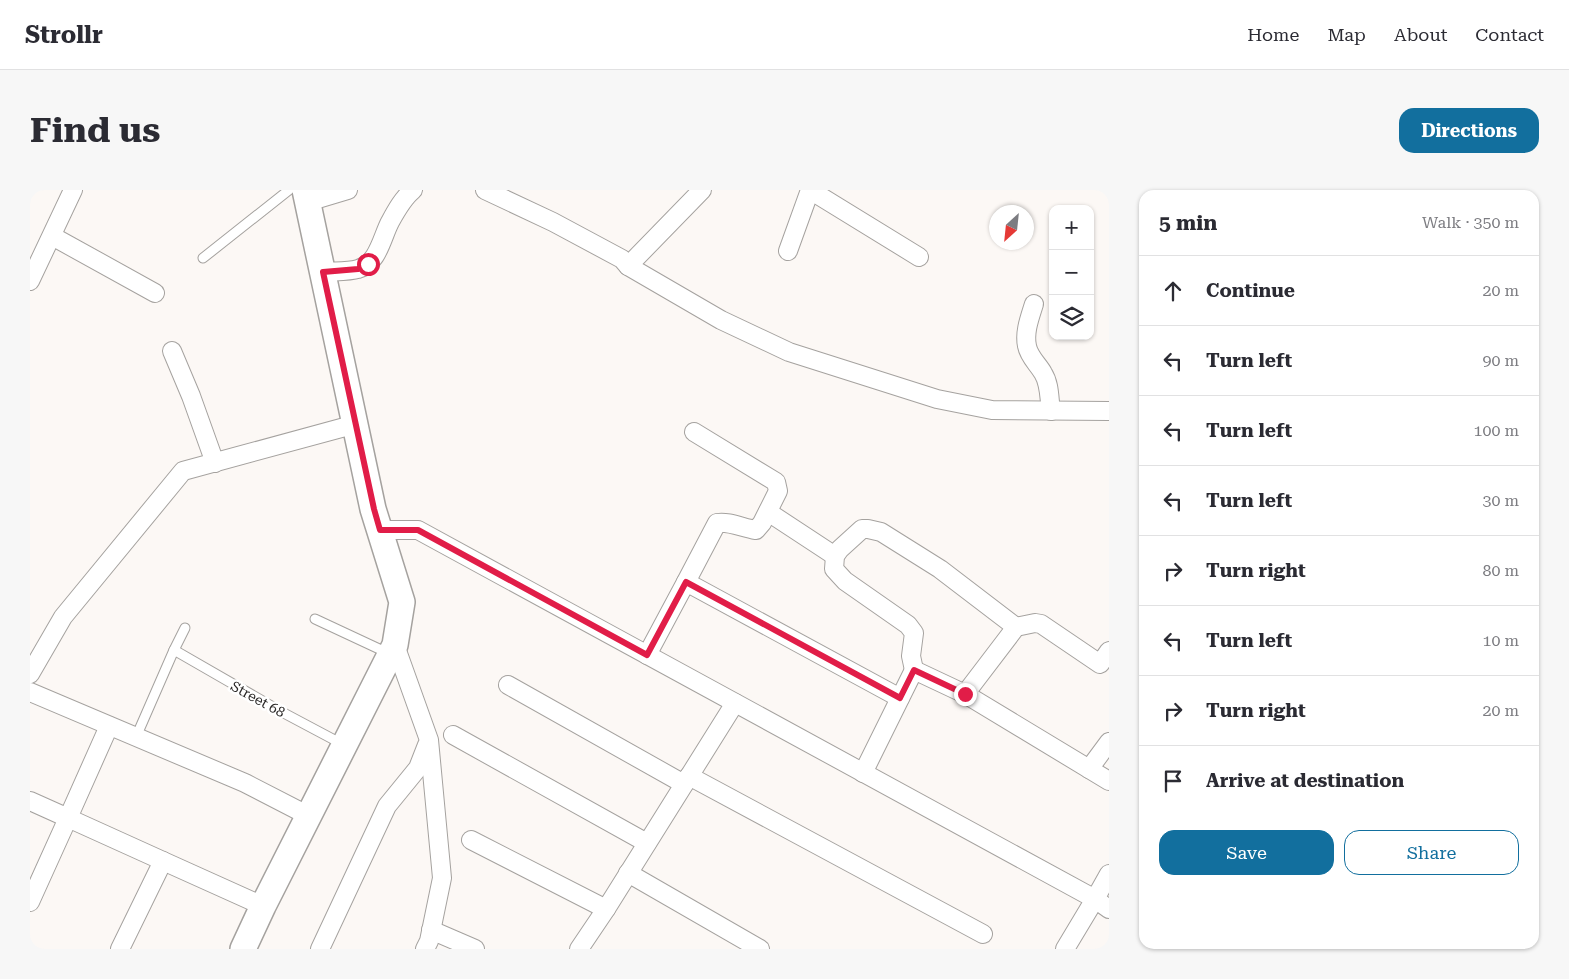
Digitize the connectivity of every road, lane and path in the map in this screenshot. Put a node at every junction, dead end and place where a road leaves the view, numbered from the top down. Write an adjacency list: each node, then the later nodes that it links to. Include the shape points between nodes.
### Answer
1 (73, 190): 8 (street)
2 (348, 190): 7 (street)
3 (413, 190): 14 (street, via 390,221 368,264 358,269)
4 (485, 190): 13 (street, via 553,222 622,259)
5 (702, 190): 13 (street)
6 (810, 190): 9 (street); 10 (street)
7 (301, 194): 11 (lane); 14 (street)
8 (52, 236): 12 (street); 16 (street)
9 (788, 251)
10 (919, 256)
11 (203, 258)
12 (34, 261): 15 (street)
13 (628, 266): 19 (street, via 721,320 788,352 936,399 992,410)
14 (323, 272): 21 (street)
15 (30, 281)
16 (155, 293)
17 (1034, 304): 19 (street, via 1026,333 1027,348 1048,382)
18 (172, 351): 23 (street)
19 (1051, 411): 20 (street)
20 (1109, 411)
21 (356, 424): 23 (street); 25 (street)
22 (694, 432): 24 (street, via 776,482 778,491)
23 (215, 463): 36 (street, via 183,471 63,617)
24 (768, 512): 26 (street); 27 (street, via 756,530 718,523)
25 (380, 530): 31 (street, via 402,602); 33 (street, via 418,530)
26 (835, 556): 29 (street, via 862,529 881,532 940,569); 35 (street, via 834,568 845,581 914,633 911,656)
27 (686, 582): 33 (street); 40 (street)
28 (315, 619): 31 (lane)
29 (1016, 627): 34 (street, via 1041,624); 39 (street)
30 (186, 628): 32 (lane)
31 (392, 649): 45 (street); 47 (street)
32 (174, 650): 44 (lane); 47 (lane, Street 68)
33 (647, 655): 41 (street)
34 (1106, 662)
35 (914, 670): 39 (street); 40 (street)
36 (30, 674)
37 (508, 685): 50 (street)
38 (30, 692): 42 (street)
39 (965, 694): 48 (street)
40 (900, 698): 49 (street)
41 (735, 703): 49 (street); 50 (street)
42 (109, 726): 44 (street); 54 (street)
43 (453, 735): 56 (street)
44 (136, 737): 53 (street, via 245,784)
45 (429, 740): 64 (street, via 442,878); 68 (street, via 418,768 387,806)
46 (1109, 742): 48 (street)
47 (344, 745): 53 (street)
48 (1089, 769): 51 (street)
49 (863, 773): 61 (street)
50 (686, 780): 56 (street); 65 (street)
51 (1109, 781)
52 (30, 801): 54 (street)
53 (309, 816): 62 (street)
54 (68, 818): 57 (street); 60 (street)
55 (471, 840): 63 (street)
56 (647, 843): 58 (street)
57 (163, 861): 62 (street); 66 (street)
58 (628, 873): 63 (street); 72 (street)
59 (1109, 874): 61 (street)
60 (30, 902)
61 (1102, 904): 73 (street)
62 (263, 906): 67 (street)
63 (606, 909): 71 (street)
64 (431, 930): 69 (street); 70 (street)
65 (983, 934)
66 (120, 949)
67 (243, 949)
68 (320, 949)
69 (425, 949)
70 (475, 949)
71 (579, 949)
72 (760, 949)
73 (1065, 949)

